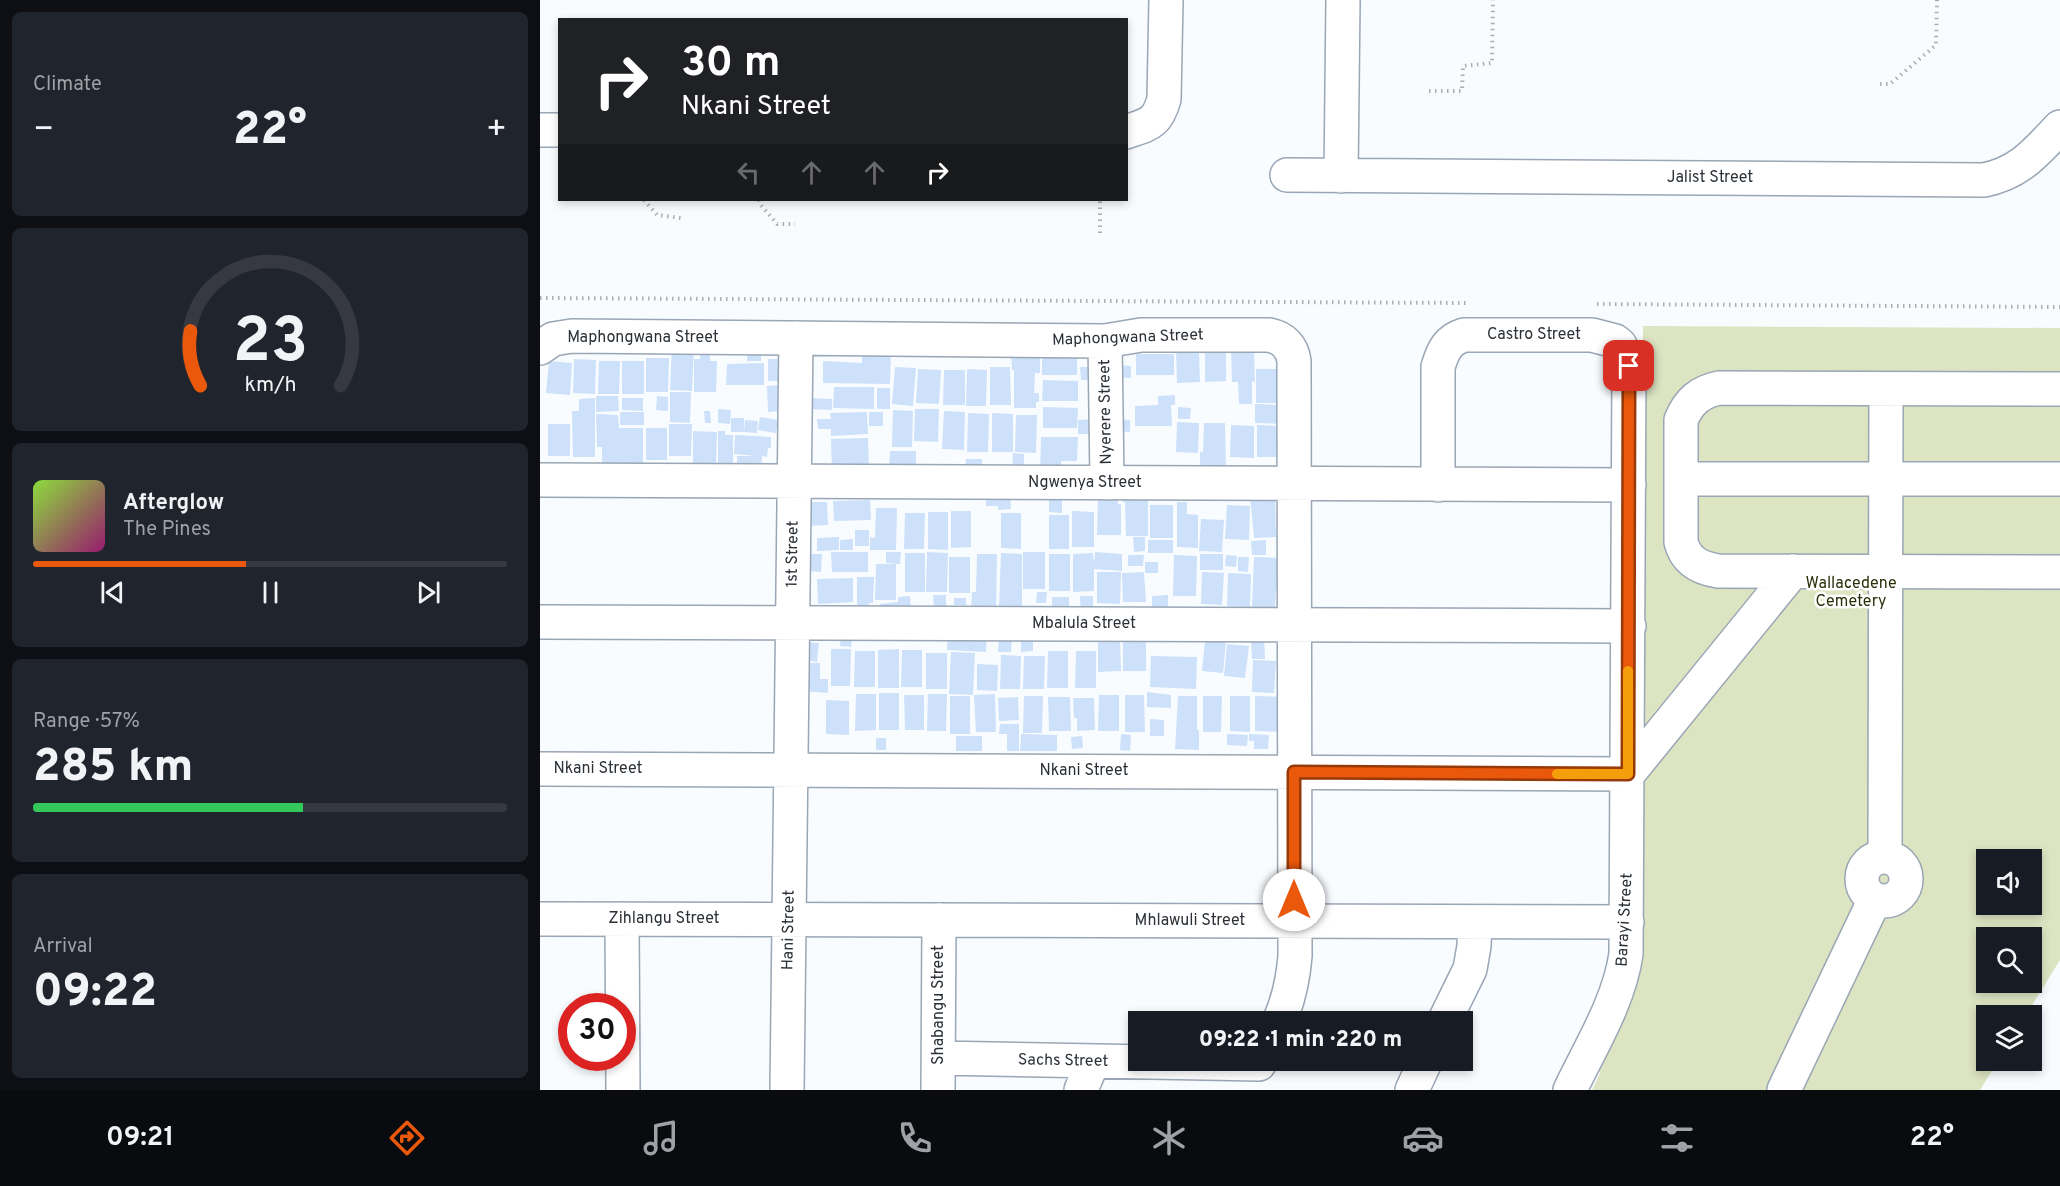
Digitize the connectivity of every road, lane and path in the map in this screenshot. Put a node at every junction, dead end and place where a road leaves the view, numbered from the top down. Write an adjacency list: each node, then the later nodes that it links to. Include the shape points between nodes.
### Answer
1 (1166, 0): 9 (street, via 1164,99 1160,115 1149,124)
2 (1342, 0): 12 (street)
3 (1493, 0): 6 (path, via 1492,63 1463,66 1462,91)
4 (1937, 0): 5 (path, via 1936,45 1890,84)
5 (1881, 84)
6 (1429, 91)
7 (540, 130): 8 (street)
8 (558, 130)
9 (1128, 131)
10 (2057, 136): 12 (street, Jalist Street, via 2019,167 1984,180)
11 (1287, 175): 12 (street, Jalist Street)
12 (1341, 176)
13 (645, 201): 16 (path, via 657,215)
14 (759, 201): 17 (path, via 777,224)
15 (1100, 201): 18 (path)
16 (681, 218)
17 (795, 224)
18 (1100, 233)
19 (540, 298): 20 (path)
20 (1472, 303)
21 (1591, 304): 22 (path)
22 (2060, 307)
23 (795, 339): 24 (street, Maphongwana Street); 25 (street, Maphongwana Street, via 563,337); 32 (street, 1st Street)
24 (1106, 341): 33 (street, Nyerere Street); 34 (street, Maphongwana Street, via 1141,334 1269,335 1283,340 1294,362)
25 (540, 348)
26 (1886, 389): 27 (street); 28 (street, via 1719,388 1703,393 1689,404 1681,420); 29 (street)
27 (2060, 389)
28 (1681, 478): 29 (street); 37 (street, via 1681,542 1684,552 1698,566 1718,571)
29 (1886, 479): 30 (street); 38 (street)
30 (2060, 479)
31 (540, 480): 32 (street, Ngwenya Street)
32 (794, 482): 33 (street, Ngwenya Street); 41 (street, 1st Street)
33 (1107, 483): 34 (street, Ngwenya Street)
34 (1294, 484): 35 (street, Ngwenya Street); 42 (street, Maphongwana Street)
35 (1438, 485): 36 (street, Ngwenya Street); 36 (street, Castro Street, via 1438,367 1448,343 1464,335 1592,335 1620,345 1629,366)
36 (1629, 485): 43 (street, Castro Street)
37 (1793, 571): 38 (street); 47 (street)
38 (1886, 571): 39 (street); 66 (street, via 1885,857 1870,861 1862,874 1864,889 1875,899)
39 (2060, 572)
40 (540, 622): 41 (street, Mbalula Street)
41 (792, 623): 42 (street, Mbalula Street); 45 (street, 1st Street)
42 (1294, 625): 43 (street, Mbalula Street); 46 (street, Maphongwana Street)
43 (1629, 626): 47 (street, Castro Street)
44 (540, 769): 45 (street, Nkani Street)
45 (790, 770): 46 (street, Nkani Street); 50 (street, Hani Street)
46 (1294, 772): 47 (street, Nkani Street); 52 (street, Maphongwana Street)
47 (1628, 774): 54 (street, Barayi Street)
48 (540, 919): 49 (street, Zihlangu Street)
49 (622, 919): 50 (street, Zihlangu Street); 61 (street)
50 (789, 919): 51 (street, Mhlawuli Street); 62 (street, Hani Street)
51 (939, 920): 52 (street, Mhlawuli Street); 57 (street, Shabangu Street)
52 (1294, 921): 53 (street, Mhlawuli Street); 55 (street, Maphongwana Street, via 1293,980)
53 (1475, 922): 54 (street, Mhlawuli Street); 56 (street, via 1470,969)
54 (1627, 922): 65 (street, Barayi Street, via 1624,970 1617,991)
55 (1283, 1011)
56 (1449, 1011)
57 (939, 1058): 60 (street, Sachs Street); 63 (street, Shabangu Street)
58 (1255, 1071): 60 (street, Sachs Street)
59 (1420, 1071): 64 (street)
60 (1087, 1076)
61 (622, 1090)
62 (787, 1090)
63 (938, 1090)
64 (1412, 1090)
65 (1570, 1090)
66 (1784, 1090)

